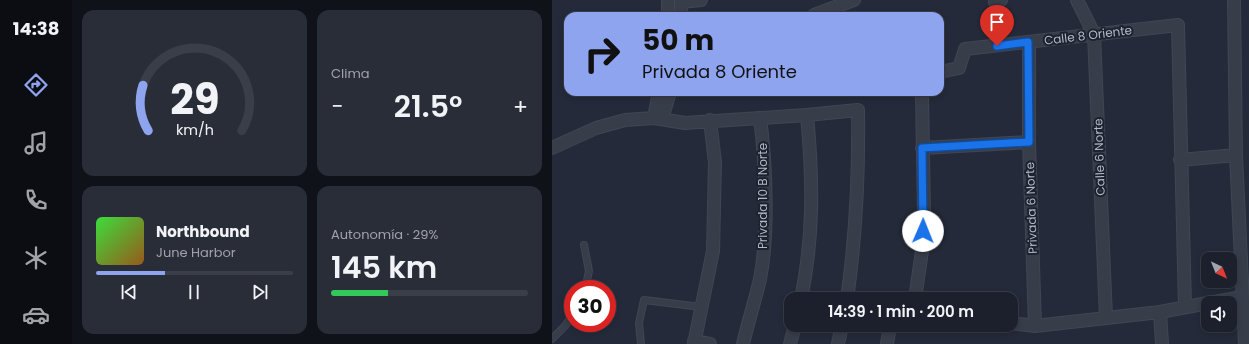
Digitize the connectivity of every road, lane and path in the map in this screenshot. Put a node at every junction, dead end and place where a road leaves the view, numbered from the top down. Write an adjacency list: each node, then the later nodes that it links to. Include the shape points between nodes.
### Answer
1 (668, 0): 7 (street)
2 (701, 0): 6 (street)
3 (854, 0): 9 (street)
4 (1077, 0): 10 (street, Calle 6 Norte)
5 (1234, 0): 23 (street)
6 (681, 1): 8 (street)
7 (668, 12)
8 (681, 12)
9 (822, 12)
10 (1094, 34): 11 (street, Calle 8 Oriente); 24 (street, Calle 8 Oriente, via 1178,25); 37 (street, Calle 6 Norte)
11 (1028, 42): 12 (street, Calle 8 Oriente, via 965,49 959,68); 20 (street, Privada 6 Norte)
12 (944, 71)
13 (659, 96): 18 (street)
14 (668, 96): 18 (street)
15 (922, 96): 22 (street)
16 (807, 115): 17 (street); 28 (street, via 812,210); 29 (street, via 858,110 859,181 855,247)
17 (760, 118): 19 (street); 48 (street, Privada 10 B Norte, via 764,150 765,231 760,278)
18 (658, 119): 19 (street, via 685,122); 21 (street, via 625,120 596,128)
19 (710, 120): 34 (street, via 715,163 713,251)
20 (1029, 142): 22 (street); 39 (street, Privada 6 Norte)
21 (552, 147)
22 (922, 148): 30 (street, via 923,244)
23 (1236, 155): 24 (street); 25 (street)
24 (1180, 160): 35 (street)
25 (1243, 195): 31 (street)
26 (584, 245): 27 (lane, via 589,271)
27 (587, 280)
28 (802, 292)
29 (848, 292)
30 (916, 292)
31 (1242, 297): 32 (street); 53 (street)
32 (1237, 298)
33 (1201, 304): 35 (street)
34 (701, 307): 45 (street); 46 (lane, via 644,300 639,323)
35 (1185, 307): 36 (street)
36 (1160, 312): 37 (street); 52 (street)
37 (1106, 318): 39 (street)
38 (1018, 324): 39 (street)
39 (1035, 326)
40 (564, 327): 44 (lane)
41 (793, 332): 49 (street)
42 (841, 332): 50 (street)
43 (889, 332): 51 (street)
44 (552, 338)
45 (694, 343): 47 (street)
46 (641, 344)
47 (710, 344)
48 (743, 344)
49 (790, 344)
50 (838, 344)
51 (887, 344)
52 (1162, 344)
53 (1245, 344)

